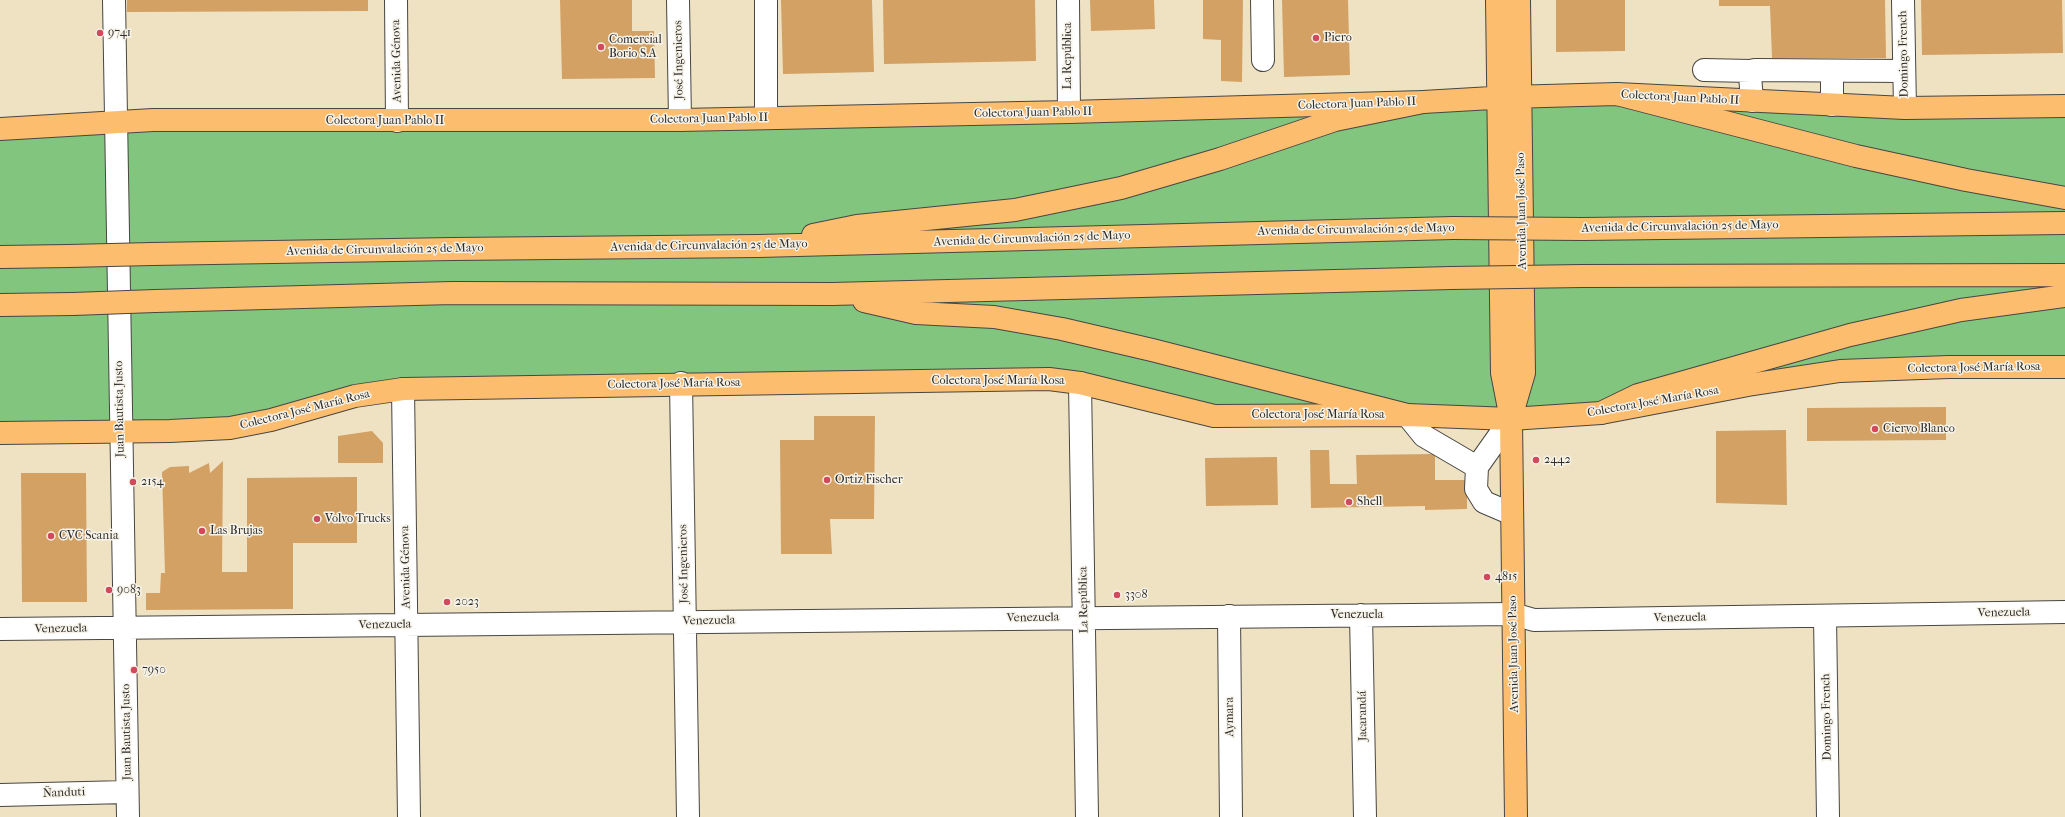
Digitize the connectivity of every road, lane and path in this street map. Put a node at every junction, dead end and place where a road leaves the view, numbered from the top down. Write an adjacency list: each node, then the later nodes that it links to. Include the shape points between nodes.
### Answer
1 (114, 0): 27 (street, Juan Bautista Justo)
2 (396, 0): 26 (street, Avenida Génova)
3 (678, 0): 25 (street, José Ingenieros)
4 (766, 0): 24 (street)
5 (1068, 0): 23 (street, La República)
6 (1262, 0): 10 (street)
7 (1497, 0): 17 (main road, Avenida Juan José Paso)
8 (1519, 0): 16 (main road, Avenida Juan José Paso)
9 (1903, 0): 13 (street, Domingo French)
10 (1263, 60)
11 (1704, 70): 14 (street)
12 (1832, 71): 13 (street); 14 (street); 20 (street)
13 (1904, 71): 22 (street, Domingo French)
14 (1751, 72): 18 (street)
15 (1617, 94): 16 (main road, Colectora Juan Pablo II); 18 (main road, Colectora Juan Pablo II); 29 (main road, via 1856,156)
16 (1521, 96): 17 (main road, Colectora Juan Pablo II); 43 (main road, Avenida Juan José Paso, via 1524,373)
17 (1498, 97): 19 (main road, Colectora Juan Pablo II); 43 (main road, Avenida Juan José Paso, via 1502,373)
18 (1752, 101): 20 (main road, Colectora Juan Pablo II)
19 (1424, 102): 23 (main road, Colectora Juan Pablo II); 31 (main road, via 1336,120 1220,160 1121,188 1014,210 858,226)
20 (1832, 105): 22 (main road, Colectora Juan Pablo II)
21 (2065, 106): 22 (main road, Colectora Juan Pablo II)
22 (1905, 108)
23 (1069, 112): 24 (main road, Colectora Juan Pablo II)
24 (766, 118): 25 (main road, Colectora Juan Pablo II)
25 (680, 120): 26 (main road, Colectora Juan Pablo II)
26 (398, 121): 27 (main road, Colectora Juan Pablo II)
27 (116, 122): 28 (main road, Colectora Juan Pablo II); 44 (street, Juan Bautista Justo)
28 (0, 128)
29 (2065, 198)
30 (2065, 223): 31 (main road, Avenida de Circunvalación 25 de Mayo, bridge, via 1453,228)
31 (759, 246): 32 (main road, Avenida de Circunvalación 25 de Mayo, bridge)
32 (0, 257)
33 (2065, 275): 34 (main road, bridge, via 1451,278)
34 (832, 294): 36 (main road, bridge, via 452,294); 42 (main road, via 916,313 994,317 1062,329)
35 (2065, 296): 41 (main road, via 1962,310 1850,335 1638,395)
36 (0, 305)
37 (2065, 367): 41 (main road, Colectora José María Rosa, via 1949,367 1840,371 1748,385)
38 (681, 383): 39 (main road, Colectora José María Rosa, via 1049,379); 40 (main road, Colectora José María Rosa); 54 (street, José Ingenieros)
39 (1080, 383): 42 (main road, Colectora José María Rosa, via 1214,416); 53 (street, La República)
40 (403, 389): 44 (main road, Colectora José María Rosa, via 355,396 271,420 230,428); 55 (street, Avenida Génova)
41 (1601, 414): 43 (main road, Colectora José María Rosa)
42 (1406, 415): 43 (main road, Colectora José María Rosa); 46 (street, via 1424,436)
43 (1510, 419): 46 (street); 47 (main road, Avenida Juan José Paso)
44 (120, 431): 45 (main road, Colectora José María Rosa); 56 (street, Juan Bautista Justo)
45 (0, 432)
46 (1477, 467): 47 (street, via 1476,488 1484,502)
47 (1512, 514): 49 (main road, Avenida Juan José Paso)
48 (2065, 612): 52 (street, Venezuela)
49 (1513, 614): 50 (street, Venezuela); 52 (street, Venezuela, via 1534,620); 66 (main road, Avenida Juan José Paso)
50 (1361, 615): 51 (street, Venezuela); 65 (street, Jacarandá)
51 (1230, 616): 53 (street, Venezuela); 64 (street, Aymara)
52 (1825, 616): 67 (street, Domingo French)
53 (1084, 617): 54 (street, Venezuela); 63 (street, La República)
54 (685, 622): 55 (street, Venezuela); 62 (street, José Ingenieros)
55 (407, 625): 56 (street, Venezuela); 61 (street, Avenida Génova)
56 (125, 628): 57 (street, Venezuela); 58 (street, Juan Bautista Justo)
57 (0, 629)
58 (128, 792): 59 (street, Ñanduti); 60 (street, Juan Bautista Justo)
59 (0, 795)
60 (128, 817)
61 (409, 817)
62 (688, 817)
63 (1087, 817)
64 (1231, 817)
65 (1365, 817)
66 (1516, 817)
67 (1828, 817)

